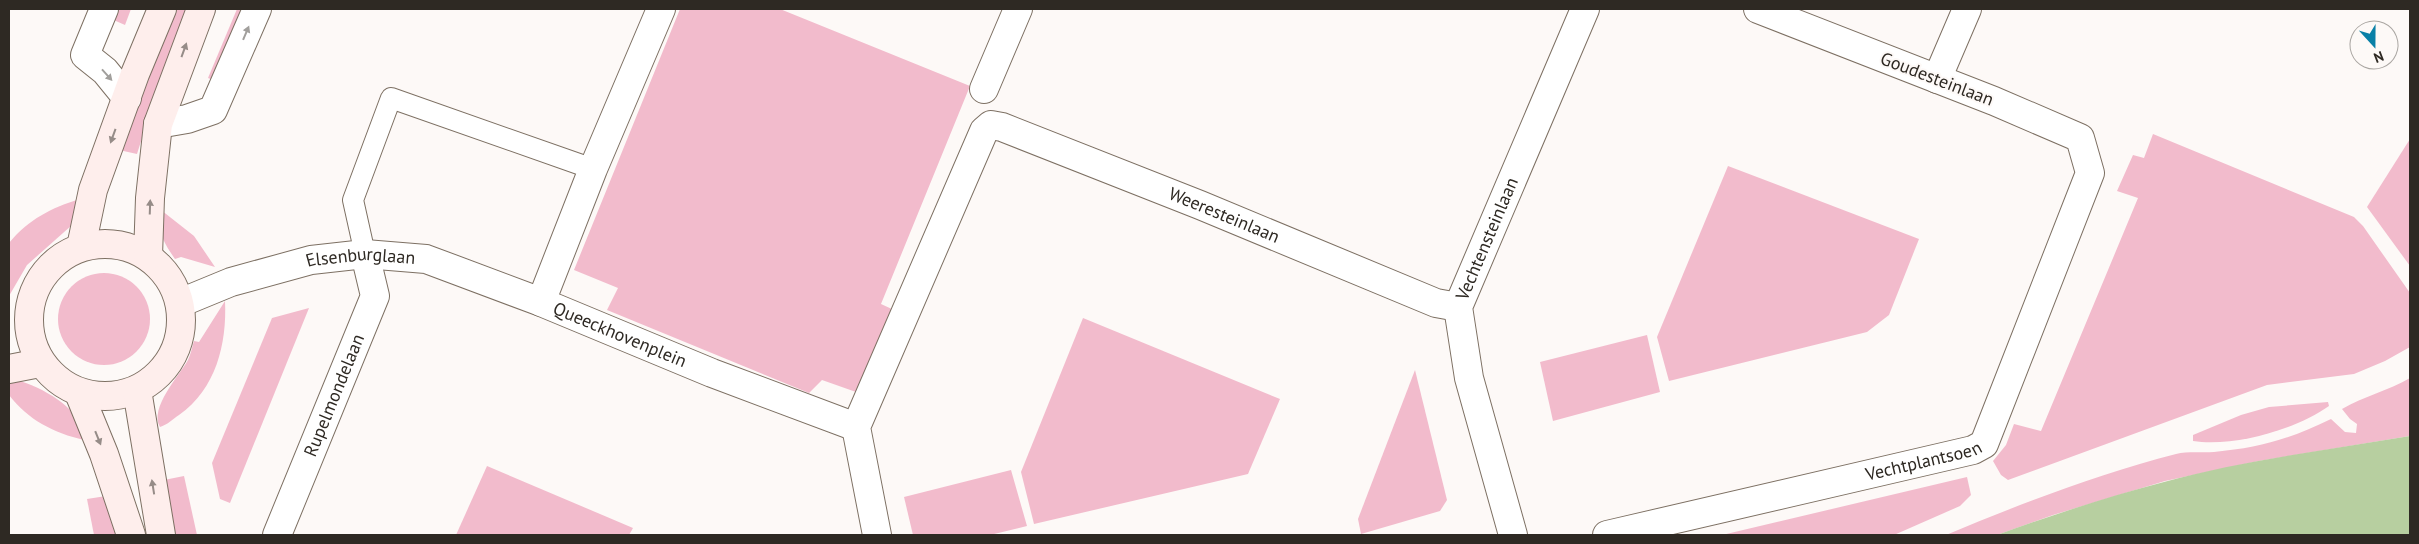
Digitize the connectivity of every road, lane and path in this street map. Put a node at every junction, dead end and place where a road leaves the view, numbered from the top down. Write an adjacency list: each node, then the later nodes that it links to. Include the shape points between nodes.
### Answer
1 (104, 9): 12 (street, one-way to 12, via 85,55)
2 (162, 9): 12 (main road)
3 (201, 9): 13 (main road, one-way to 3)
4 (257, 9): 13 (street, one-way to 4, via 214,110)
5 (661, 9): 14 (street, Queeckhovenplein)
6 (1018, 9): 11 (street)
7 (1585, 9): 21 (street, Vechtensteinlaan)
8 (1758, 9): 10 (street, Goudesteinlaan)
9 (1967, 9): 10 (street)
10 (1937, 79): 15 (street, Goudesteinlaan, via 2080,138)
11 (984, 89)
12 (127, 98): 16 (main road, one-way to 16, via 93,190)
13 (158, 124): 18 (main road, one-way to 13)
14 (593, 169): 17 (lane, via 391,98 353,200); 19 (street, Queeckhovenplein)
15 (2090, 173): 33 (street, Vechtplantsoen, via 1984,444 1973,450)
16 (81, 247): 18 (main road, via 104,243 127,246); 22 (main road, via 53,263 34,289)
17 (365, 254): 19 (street, Elsenburglaan, via 426,259); 20 (street, Elsenburglaan, via 311,260 232,282); 30 (street, Rupelmondelaan, via 376,296)
18 (148, 256): 20 (main road, via 169,276)
19 (541, 302): 27 (street, Queeckhovenplein, via 712,373)
20 (180, 304): 25 (main road, via 180,338 165,369)
21 (1458, 308): 27 (street, Weeresteinlaan, via 1436,303 1200,205 991,125 984,131); 32 (street, Vechtensteinlaan, via 1470,378)
22 (18, 325): 23 (main road, via 29,336)
23 (40, 363): 24 (main road); 26 (main road, via 58,381)
24 (9, 369)
25 (137, 390): 26 (main road, via 108,398); 29 (main road, one-way to 25)
26 (79, 393): 28 (main road, one-way to 28)
27 (856, 427): 31 (street)
28 (131, 535)
29 (161, 535)
30 (277, 535)
31 (877, 535)
32 (1513, 535)
33 (1607, 535)

